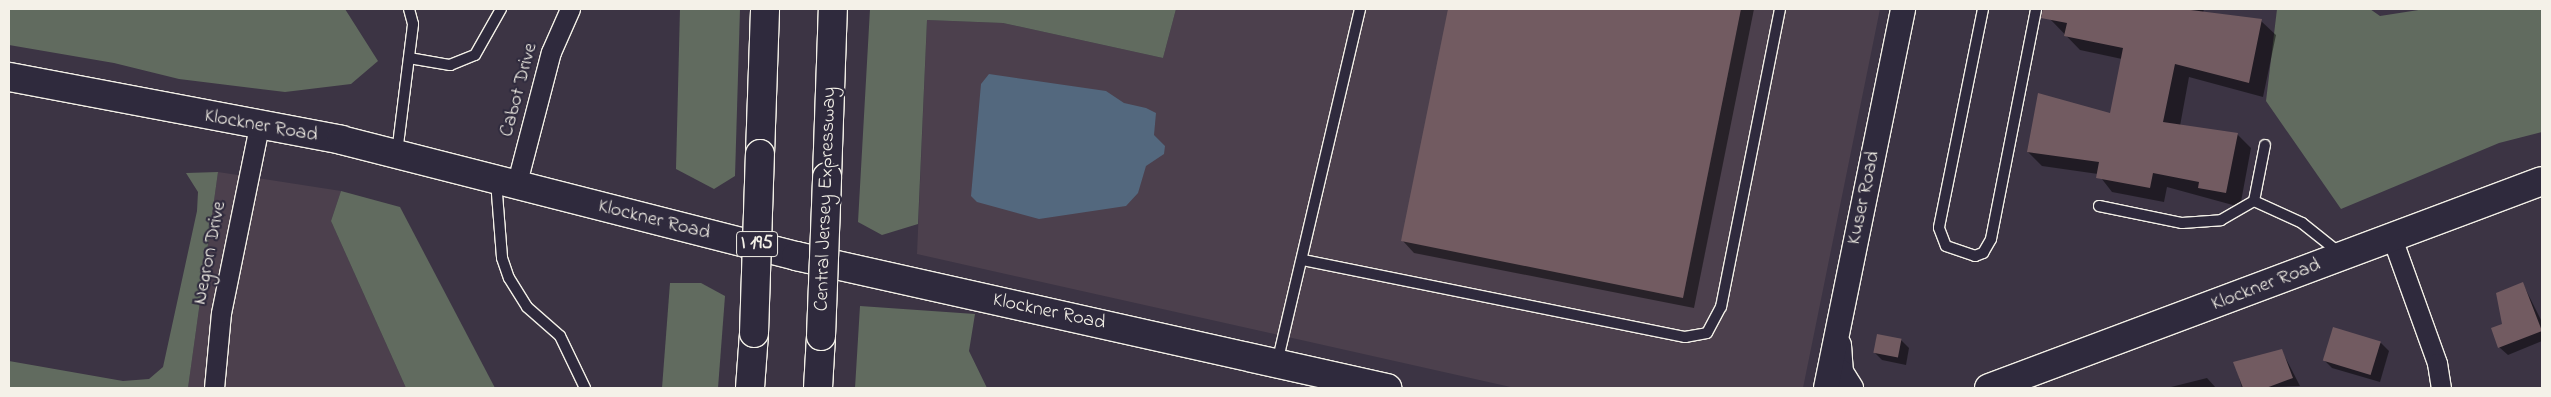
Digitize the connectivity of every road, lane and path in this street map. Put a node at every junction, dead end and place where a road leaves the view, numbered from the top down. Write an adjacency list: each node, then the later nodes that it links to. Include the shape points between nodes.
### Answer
1 (409, 9): 11 (lane, via 413,24)
2 (500, 9): 11 (lane, via 475,55 450,65)
3 (570, 9): 17 (street, Cabot Drive, via 551,52)
4 (765, 9): 27 (main road, I 195, bridge)
5 (833, 9): 28 (main road, Central Jersey Expressway, bridge)
6 (1360, 9): 22 (lane)
7 (1780, 9): 22 (lane, via 1721,307 1707,333 1684,337)
8 (1903, 9): 23 (street, Kuser Road)
9 (1983, 9): 10 (lane, via 1939,228 1946,246 1975,256 1983,253 1991,239)
10 (2034, 9)
11 (409, 58): 15 (lane)
12 (9, 76): 13 (main road, Klockner Road)
13 (259, 127): 15 (main road, Klockner Road); 25 (street, Negron Drive, via 221,313)
14 (2265, 145): 18 (lane)
15 (397, 154): 17 (main road, Klockner Road)
16 (2542, 181): 20 (main road, Klockner Road)
17 (506, 183): 24 (main road, Klockner Road, via 796,256); 26 (lane, via 502,258 508,278 527,307 560,336)
18 (2254, 201): 19 (lane, via 2242,212 2203,223); 21 (lane, via 2302,223)
19 (2099, 206)
20 (2392, 238): 21 (main road, Klockner Road); 33 (street, via 2437,363)
21 (2343, 256): 32 (main road, Klockner Road)
22 (1303, 260): 24 (lane)
23 (1838, 327): 30 (street, Kuser Road); 31 (street, via 1841,372)
24 (1277, 363): 29 (main road, Klockner Road)
25 (214, 388)
26 (585, 388)
27 (750, 388)
28 (818, 388)
29 (1387, 388)
30 (1826, 388)
31 (1851, 388)
32 (1989, 388)
33 (2441, 388)

